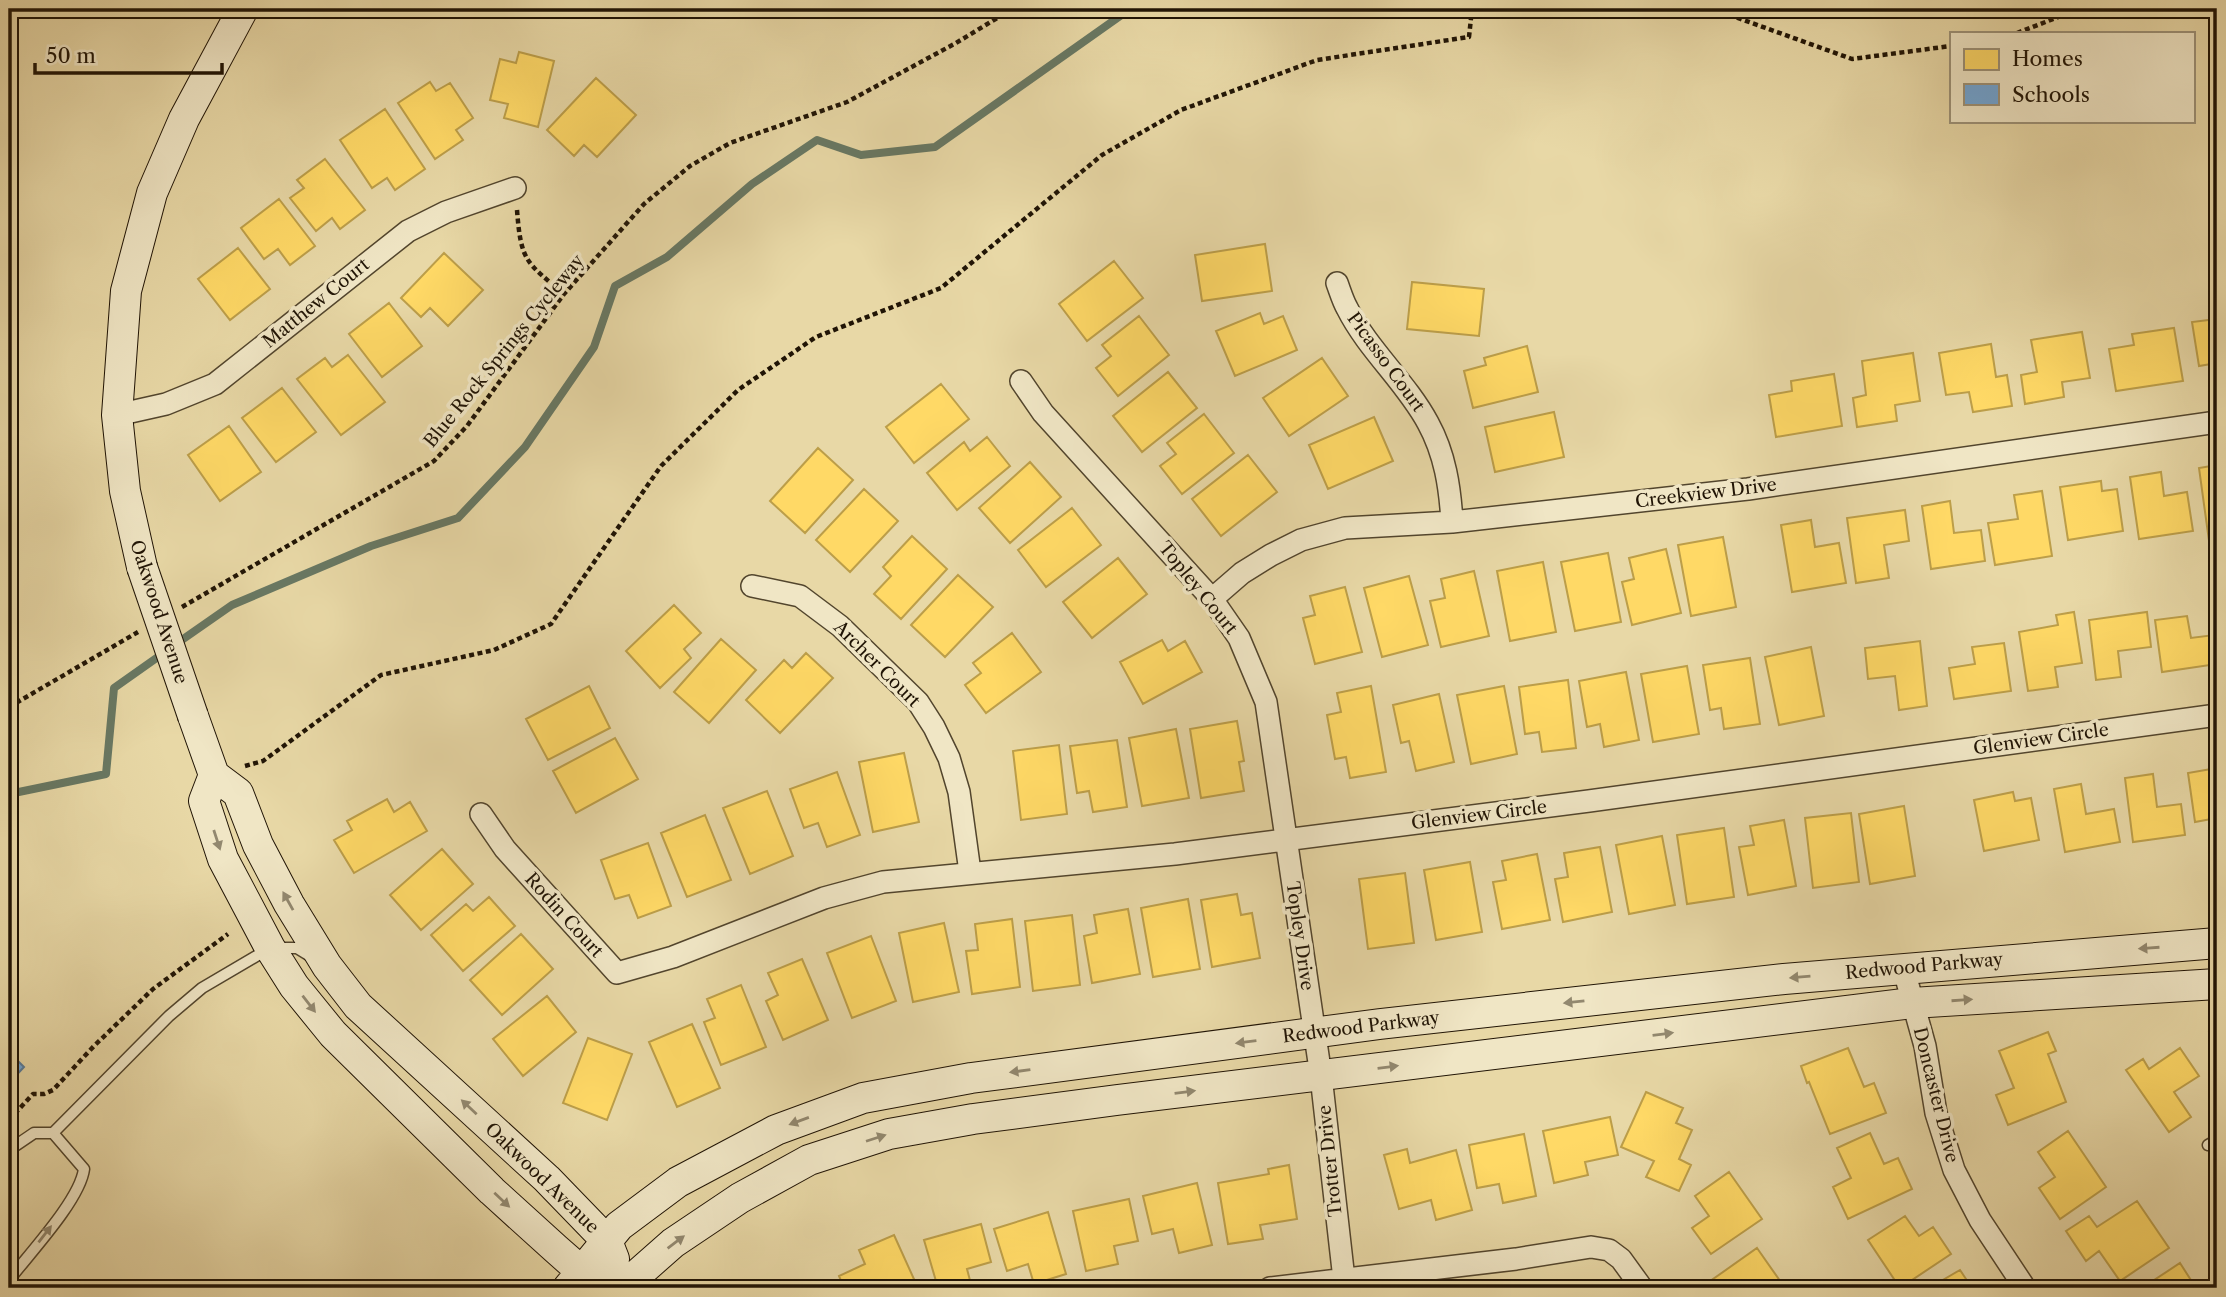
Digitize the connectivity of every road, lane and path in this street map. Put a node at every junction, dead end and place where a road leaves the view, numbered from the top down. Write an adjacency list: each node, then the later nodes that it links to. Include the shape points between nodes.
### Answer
1 (243, 9): 12 (main road, Oakwood Avenue, via 184,119 152,192 126,291)
2 (1012, 9): 10 (path, Blue Rock Springs Cycleway, via 847,102 730,143 690,166 644,204)
3 (1472, 9): 21 (path, via 1469,37 1317,60 1181,110 1102,155 941,288 816,337 738,390 661,466 551,624 494,650 381,675 263,761)
4 (1713, 9): 7 (path, via 1852,59)
5 (2079, 9): 6 (path)
6 (2020, 32)
7 (1950, 46)
8 (515, 188): 10 (path, via 519,242 528,264); 12 (street, Matthew Court, via 408,231 215,384 166,404)
9 (1337, 283): 14 (street, Picasso Court, via 1347,309 1429,424 1443,456)
10 (564, 294): 17 (path, Blue Rock Springs Cycleway, via 467,426 434,461)
11 (1021, 381): 16 (street, Topley Court, via 1043,413)
12 (117, 415): 21 (main road, Oakwood Avenue, bridge, via 125,491 142,567)
13 (2217, 422): 14 (street, Creekview Drive, via 1748,489)
14 (1452, 522): 16 (street, Creekview Drive, via 1345,528 1301,540 1242,573)
15 (752, 586): 24 (street, Archer Court, via 800,596 840,626 918,702 949,758 959,792)
16 (1212, 599): 23 (street, Topley Court, via 1239,638 1266,702)
17 (174, 611)
18 (139, 632): 19 (path)
19 (9, 707)
20 (2217, 715): 23 (street, Glenview Circle)
21 (214, 775): 28 (main road, one-way to 28, via 204,801 223,859); 29 (main road, Oakwood Avenue, one-way to 21, via 258,845 238,793)
22 (481, 814): 25 (street, Rodin Court, via 505,849 617,973)
23 (1287, 839): 24 (street, Glenview Circle); 33 (street, Topley Drive)
24 (970, 872): 25 (street, Glenview Circle, via 883,882)
25 (745, 928)
26 (228, 934): 35 (path, via 153,989 53,1090 33,1094)
27 (2217, 943): 30 (main road, Redwood Parkway, one-way to 30)
28 (270, 948): 29 (lane, via 297,948); 36 (lane, via 202,988 169,1016); 40 (main road, one-way to 40, via 333,1034)
29 (327, 966): 38 (main road, Oakwood Avenue, one-way to 29, via 547,1179 358,1006)
30 (1903, 967): 32 (street, Doncaster Drive); 33 (main road, Redwood Parkway, one-way to 33)
31 (2217, 984): 32 (main road, Redwood Parkway, one-way to 31)
32 (1912, 1003): 34 (main road, Redwood Parkway, one-way to 32); 45 (street, Doncaster Drive, via 1925,1046 1936,1113 1954,1170 1980,1220)
33 (1314, 1034): 34 (street, Trotter Drive); 38 (main road, Redwood Parkway, one-way to 38, via 1140,1054 863,1098 776,1129 678,1182 619,1226)
34 (1321, 1076): 41 (street, Trotter Drive); 42 (main road, Redwood Parkway, one-way to 34, via 673,1243 740,1198 809,1160 889,1134 986,1117)
35 (9, 1120)
36 (53, 1133): 37 (lane, via 34,1133); 39 (lane, one-way to 36, via 62,1211 84,1169)
37 (9, 1150)
38 (607, 1241): 40 (main road, Redwood Parkway); 42 (main road, Oakwood Avenue)
39 (9, 1280)
40 (575, 1280): 42 (main road)
41 (1345, 1284): 43 (street); 44 (street, via 1591,1247 1609,1250 1621,1259)
42 (623, 1287)
43 (1270, 1288)
44 (1642, 1288)
45 (2025, 1288)

